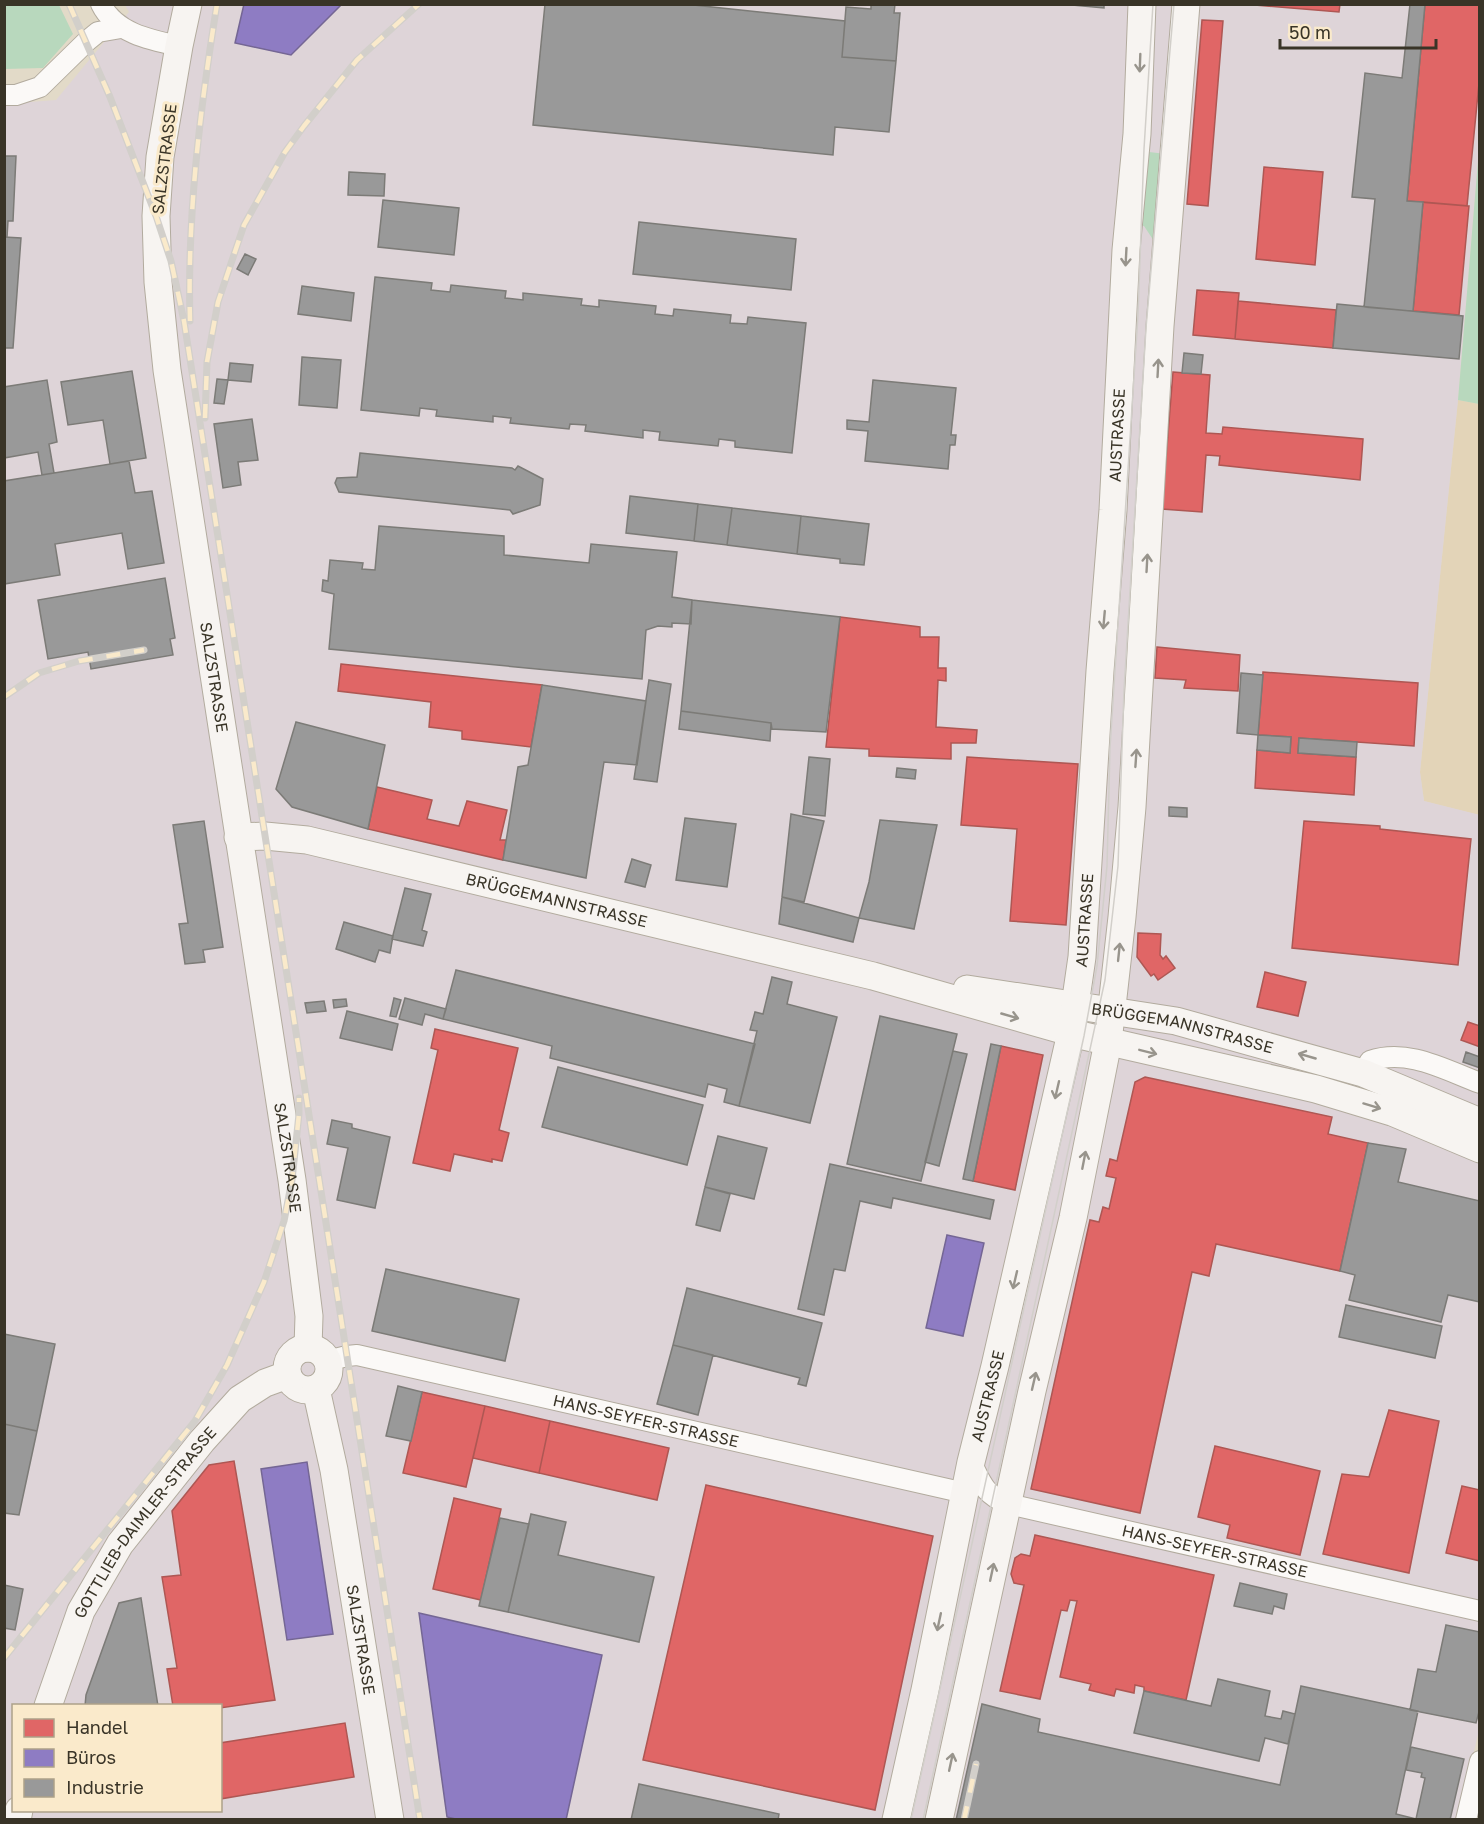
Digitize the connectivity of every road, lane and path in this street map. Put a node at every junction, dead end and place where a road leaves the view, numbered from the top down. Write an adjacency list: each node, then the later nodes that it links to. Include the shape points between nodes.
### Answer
1 (101, 4): 5 (street)
2 (188, 4): 6 (main road, SALZSTRASSE)
3 (1142, 4): 10 (main road, AUSTRASSE, one-way to 10, via 1113,510 1082,957)
4 (1186, 4): 11 (main road, one-way to 4, via 1138,732 1162,302)
5 (121, 28): 6 (street); 7 (street, via 98,32 40,87)
6 (178, 46): 8 (main road, SALZSTRASSE, via 160,157 156,216 158,282 167,369)
7 (4, 95)
8 (238, 837): 9 (main road, BRÜGGEMANNSTRASSE, via 307,840); 18 (main road, SALZSTRASSE)
9 (873, 976): 10 (main road, BRÜGGEMANNSTRASSE); 12 (main road, BRÜGGEMANNSTRASSE, one-way to 12)
10 (1075, 1004): 11 (main road, BRÜGGEMANNSTRASSE); 12 (main road, AUSTRASSE)
11 (1112, 1010): 13 (main road); 14 (main road, BRÜGGEMANNSTRASSE, one-way to 11, via 1176,1021)
12 (1071, 1033): 13 (main road, BRÜGGEMANNSTRASSE); 21 (main road, AUSTRASSE, one-way to 21)
13 (1108, 1042): 17 (main road, BRÜGGEMANNSTRASSE, one-way to 17, via 1316,1089 1392,1112); 23 (main road, one-way to 13, via 1073,1218)
14 (1363, 1073): 15 (street, via 1370,1061 1398,1056 1421,1060); 16 (main road, BRÜGGEMANNSTRASSE)
15 (1479, 1083)
16 (1479, 1122)
17 (1479, 1149)
18 (318, 1355): 19 (main road, via 301,1349 291,1357); 20 (main road, via 329,1375); 22 (street, HANS-SEYFER-STRASSE, via 357,1355)
19 (287, 1375): 20 (main road, via 295,1387); 25 (main road, GOTTLIEB-DAIMLER-STRASSE, via 240,1399 120,1544 81,1611)
20 (316, 1389): 27 (main road, SALZSTRASSE, via 334,1470)
21 (971, 1462): 22 (main road, AUSTRASSE); 23 (street, HANS-SEYFER-STRASSE, via 984,1488)
22 (965, 1493): 28 (main road, AUSTRASSE, one-way to 28)
23 (1008, 1504): 24 (street, HANS-SEYFER-STRASSE); 29 (main road, one-way to 23)
24 (1479, 1611)
25 (49, 1704)
26 (1479, 1761): 30 (street)
27 (390, 1820)
28 (896, 1820)
29 (939, 1820)
30 (1466, 1820)

